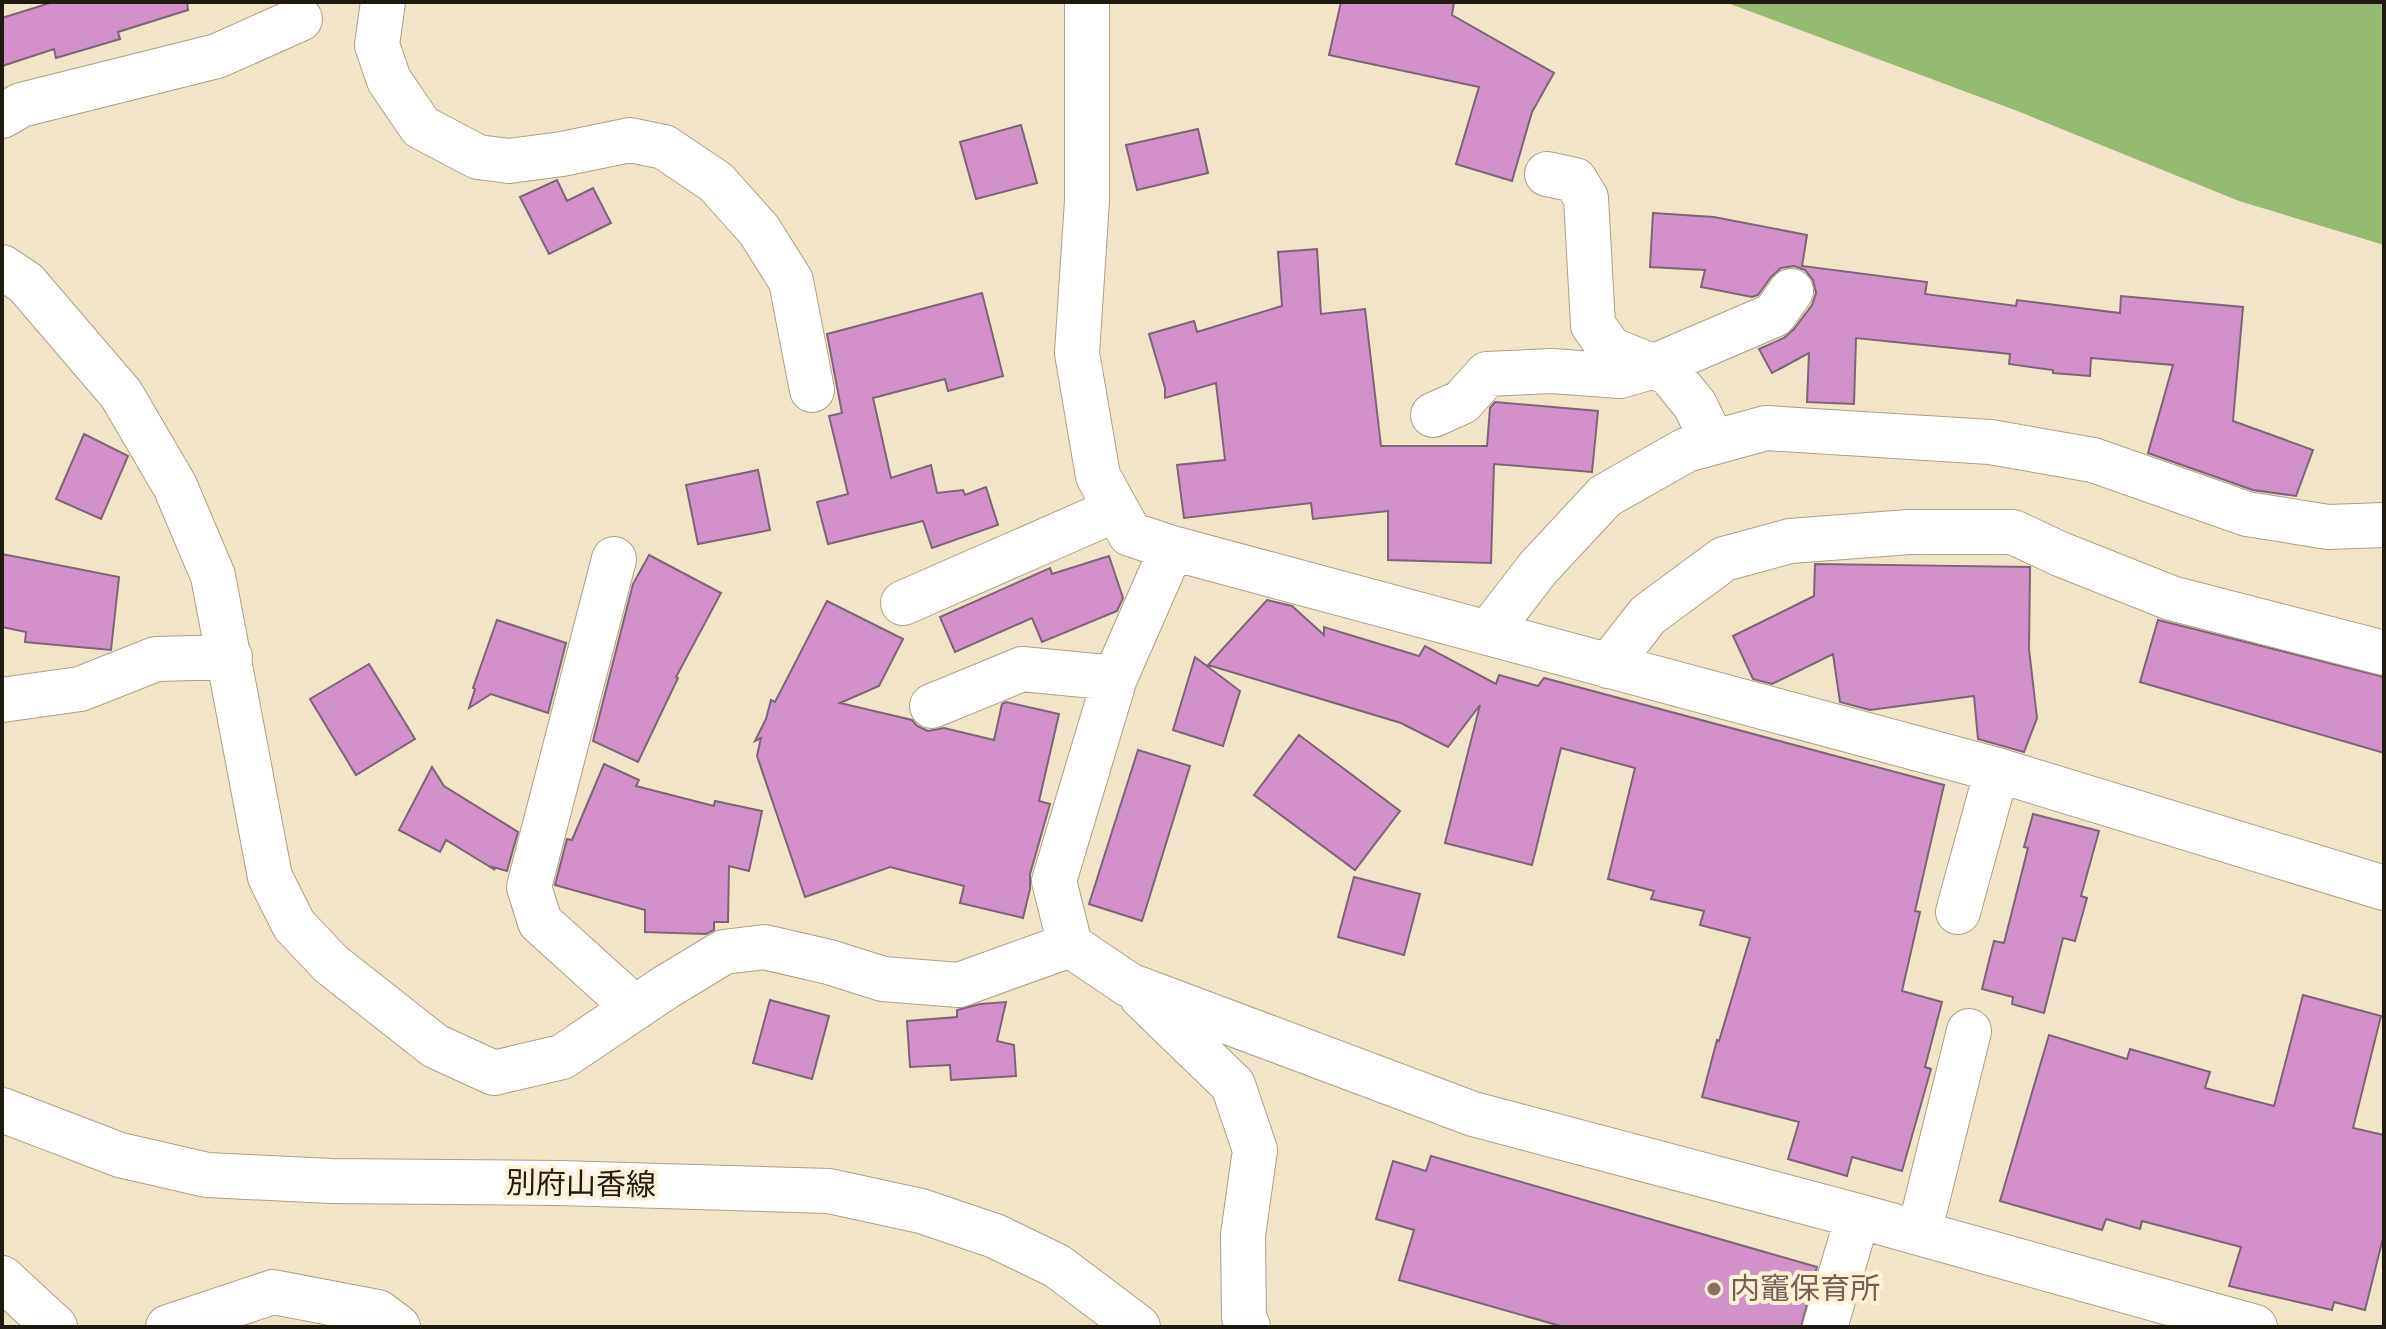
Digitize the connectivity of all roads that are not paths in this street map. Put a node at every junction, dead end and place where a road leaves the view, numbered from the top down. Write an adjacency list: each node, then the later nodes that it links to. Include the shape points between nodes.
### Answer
1 (383, 2): 9 (street, via 377,45 389,80 421,127 478,157 509,161 630,140 664,147 716,182 759,230 791,281)
2 (1087, 2): 12 (street, via 1087,201 1077,353 1098,476)
3 (300, 19): 4 (street, via 217,56 21,105)
4 (2, 116)
5 (1547, 174): 8 (street, via 1575,180 1586,198 1593,325 1610,349)
6 (2, 267): 19 (street, via 26,283 121,394 175,486 213,576)
7 (1791, 291): 8 (street, via 1774,315)
8 (1655, 366): 10 (street, via 1620,376 1487,374 1462,402); 11 (street, via 1669,373 1695,405)
9 (812, 390)
10 (1433, 415)
11 (1713, 442): 13 (street, via 1766,428 1990,442 2093,460 2247,514 2328,527); 17 (street, via 1686,450 1605,496 1538,568)
12 (1115, 510): 14 (street, via 1130,534); 16 (street)
13 (2384, 525)
14 (1172, 548): 17 (street); 21 (street)
15 (614, 559): 29 (street, via 529,887 540,922)
16 (903, 603)
17 (1488, 633): 20 (street)
18 (2384, 653): 20 (street, via 2171,598 2013,532 1909,532 1790,541 1724,559 1648,615)
19 (230, 657): 22 (street, via 156,659 80,689); 29 (street, via 270,877 294,925 331,964 435,1046 494,1073 562,1057)
20 (1608, 666): 24 (street)
21 (1115, 678): 23 (street, via 1022,669); 27 (street, via 1054,881)
22 (2, 700)
23 (932, 706)
24 (1997, 770): 25 (street); 26 (street)
25 (2384, 888)
26 (1958, 912)
27 (1070, 945): 28 (street); 29 (street, via 959,985 883,979 764,947 724,952)
28 (1129, 985): 32 (street, via 1473,1114); 39 (street, via 1233,1085 1255,1150 1243,1235)
29 (635, 1008)
30 (1969, 1031): 33 (street)
31 (2, 1110): 38 (street, 別府山香線, via 120,1155 207,1175 829,1191 921,1211 995,1236 1057,1266)
32 (1858, 1216): 33 (street); 40 (street)
33 (1919, 1233): 41 (street)
34 (2, 1278): 35 (street)
35 (55, 1327)
36 (168, 1327): 37 (street, via 273,1292 378,1312)
37 (398, 1327)
38 (1138, 1327)
39 (1248, 1327)
40 (1825, 1327)
41 (2255, 1327)

